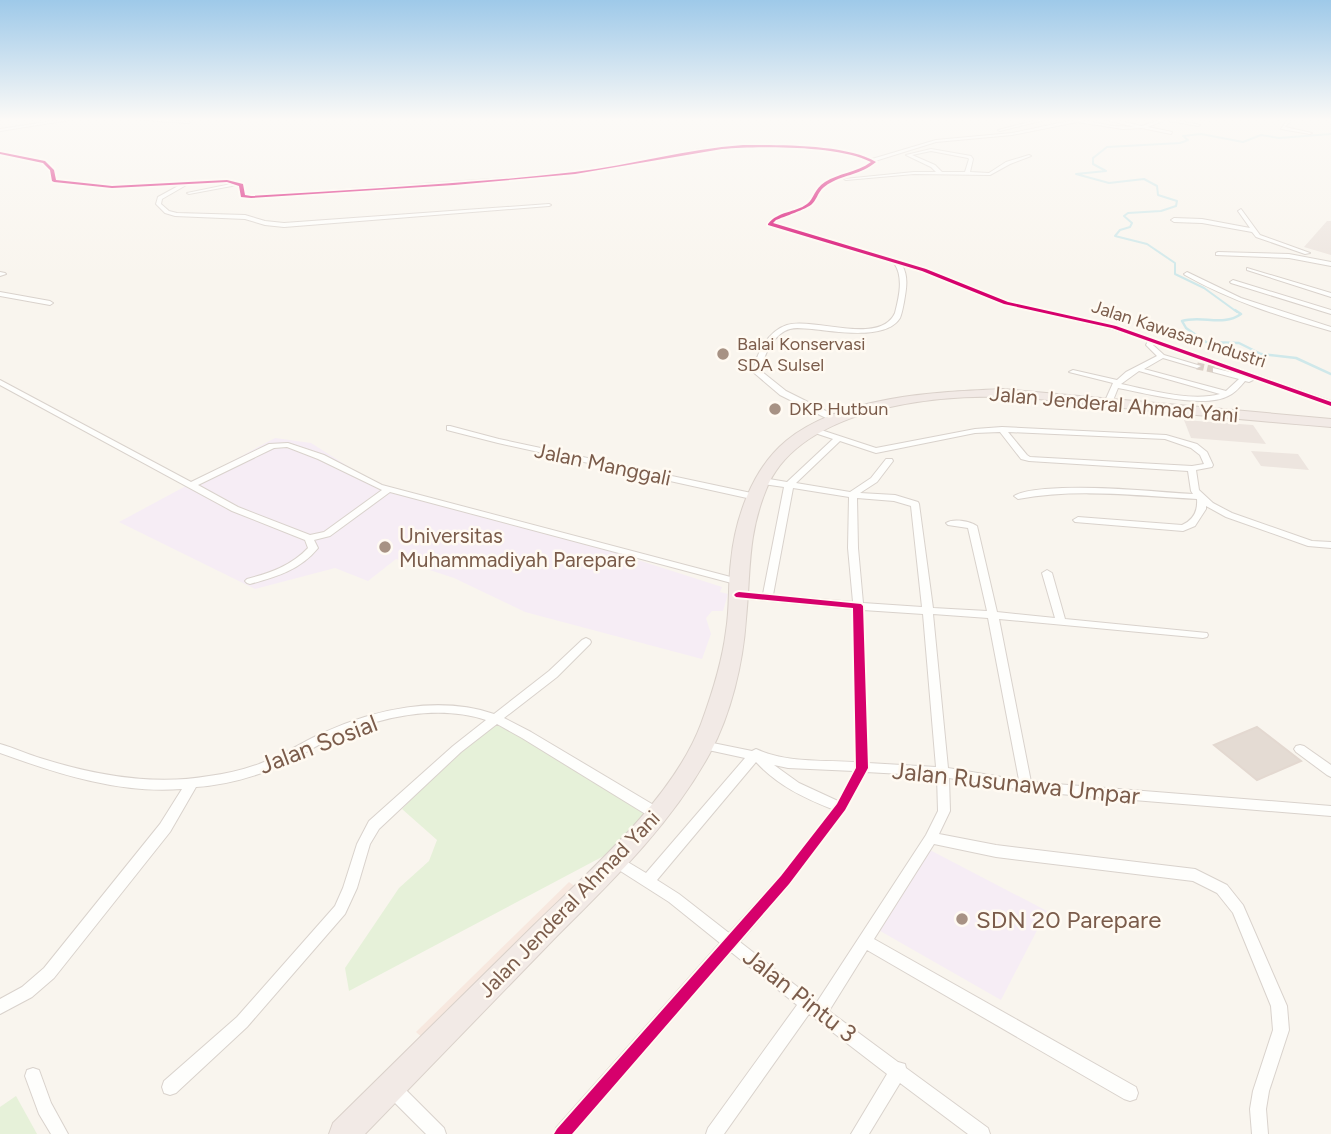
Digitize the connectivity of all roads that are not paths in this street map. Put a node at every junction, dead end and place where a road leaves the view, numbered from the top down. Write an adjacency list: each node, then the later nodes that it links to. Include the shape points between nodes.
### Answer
1 (52, 172): 9 (street, via 54,181 112,187)
2 (583, 172): 10 (street, via 246,197)
3 (857, 172): 8 (street)
4 (939, 172): 6 (street)
5 (994, 172): 7 (street)
6 (941, 174): 7 (street); 8 (street)
7 (967, 174)
8 (834, 180): 18 (street, Jalan Kawasan Industri, via 813,192 808,206 774,219 770,225)
9 (191, 181): 10 (street); 12 (street, via 160,198 158,204 177,215 245,217 284,225)
10 (237, 183): 11 (street)
11 (189, 193)
12 (549, 205)
13 (1241, 211): 15 (street)
14 (1174, 220): 15 (street)
15 (1252, 230): 17 (street, via 1278,245)
16 (1218, 254): 17 (street)
17 (1331, 262)
18 (896, 263): 27 (street, Jalan Kawasan Industri, via 940,275 1006,303 1087,320); 39 (street, via 904,276 902,298 896,319 887,326 872,331 802,325 783,328 758,360 757,372 783,393)
19 (1249, 269): 23 (street)
20 (1187, 274): 26 (street, via 1209,288)
21 (1233, 282): 25 (street)
22 (0, 294): 24 (street)
23 (1331, 295)
24 (50, 303)
25 (1331, 312)
26 (1331, 329)
27 (1152, 341): 28 (street, via 1149,345); 35 (street, Jalan Kawasan Industri)
28 (1162, 356): 29 (street); 30 (street)
29 (1197, 366)
30 (1138, 369): 36 (street); 37 (street)
31 (1216, 370): 33 (street)
32 (1073, 372): 36 (street)
33 (1244, 379): 35 (street); 37 (street)
34 (3, 386): 47 (street)
35 (1290, 388): 38 (street, Jalan Kawasan Industri)
36 (1114, 389): 37 (street, via 1196,398); 39 (highway, Jalan Jenderal Ahmad Yani, via 954,394); 40 (highway, Jalan Jenderal Ahmad Yani)
37 (1227, 394)
38 (1331, 404)
39 (835, 419): 43 (highway, Jalan Jenderal Ahmad Yani)
40 (1331, 423)
41 (450, 428): 50 (street, Jalan Manggali)
42 (1002, 429): 44 (street, via 881,451); 46 (street, via 1029,459); 46 (street, via 1166,437 1204,454 1209,465)
43 (815, 430): 44 (street); 50 (highway, Jalan Jenderal Ahmad Yani, via 784,452)
44 (838, 439): 48 (street)
45 (890, 461): 51 (street)
46 (1192, 469): 53 (street)
47 (192, 485): 49 (street, via 272,446 288,444); 56 (street, via 235,509)
48 (789, 485): 50 (street, Jalan Manggali); 51 (street, Jalan Manggali); 61 (street)
49 (389, 489): 56 (street, via 327,534); 60 (street)
50 (759, 489): 60 (highway, Jalan Jenderal Ahmad Yani, via 740,553)
51 (853, 495): 62 (street); 63 (street, Jalan Manggali, via 915,504)
52 (1018, 496): 53 (street, via 1064,491)
53 (1200, 497): 54 (street, via 1202,509 1183,528); 57 (street, via 1229,516 1311,544)
54 (1077, 520)
55 (951, 523): 64 (street, via 972,526)
56 (309, 538): 59 (street, via 313,548 300,563)
57 (1331, 545)
58 (1047, 573): 65 (street)
59 (250, 581)
60 (739, 589): 61 (street); 69 (highway, Jalan Jenderal Ahmad Yani, via 729,668)
61 (767, 598): 62 (street)
62 (858, 606): 63 (street); 74 (street)
63 (928, 611): 64 (street); 75 (street)
64 (993, 615): 65 (street); 77 (street)
65 (1061, 621): 66 (street)
66 (1203, 635)
67 (586, 642): 68 (street, via 553,674)
68 (493, 718): 76 (street, Jalan Sosial, via 454,710 396,715 353,725 257,769); 80 (street, Jalan Sosial); 90 (street, via 374,825 340,910 242,1023)
69 (703, 745): 72 (street, Jalan Rusunawa Umpar); 80 (highway, Jalan Jenderal Ahmad Yani)
70 (0, 748): 76 (street, Jalan Sosial, via 89,778 145,785)
71 (1300, 749): 73 (street)
72 (756, 754): 74 (street, Jalan Rusunawa Umpar, via 788,763); 78 (street, via 795,788); 83 (street)
73 (1331, 767)
74 (862, 768): 75 (street, Jalan Rusunawa Umpar); 78 (street)
75 (943, 772): 77 (street, Jalan Rusunawa Umpar); 81 (street, via 944,811)
76 (192, 783): 86 (street, via 157,838 49,973)
77 (1026, 786): 79 (street, Jalan Rusunawa Umpar)
78 (841, 807): 85 (street)
79 (1331, 811)
80 (657, 814): 82 (highway, Jalan Jenderal Ahmad Yani)
81 (931, 838): 84 (street); 100 (street, via 996,851 1195,874 1222,889 1238,909 1279,1006 1281,1030 1258,1109)
82 (616, 860): 83 (street, Jalan Pintu 3); 91 (highway, Jalan Jenderal Ahmad Yani)
83 (648, 881): 85 (street, Jalan Pintu 3)
84 (865, 941): 87 (street); 92 (street)
85 (732, 942): 87 (street, Jalan Pintu 3); 96 (street)
86 (0, 1007)
87 (814, 1008): 88 (street, Jalan Pintu 3); 97 (street)
88 (899, 1070): 98 (street); 99 (street, Jalan Pintu 3)
89 (33, 1076): 93 (street)
90 (170, 1087)
91 (390, 1087): 94 (highway, Jalan Jenderal Ahmad Yani); 95 (street)
92 (1130, 1093)
93 (60, 1134)
94 (344, 1134)
95 (438, 1134)
96 (562, 1134)
97 (714, 1134)
98 (859, 1134)
99 (982, 1134)
100 (1260, 1134)

